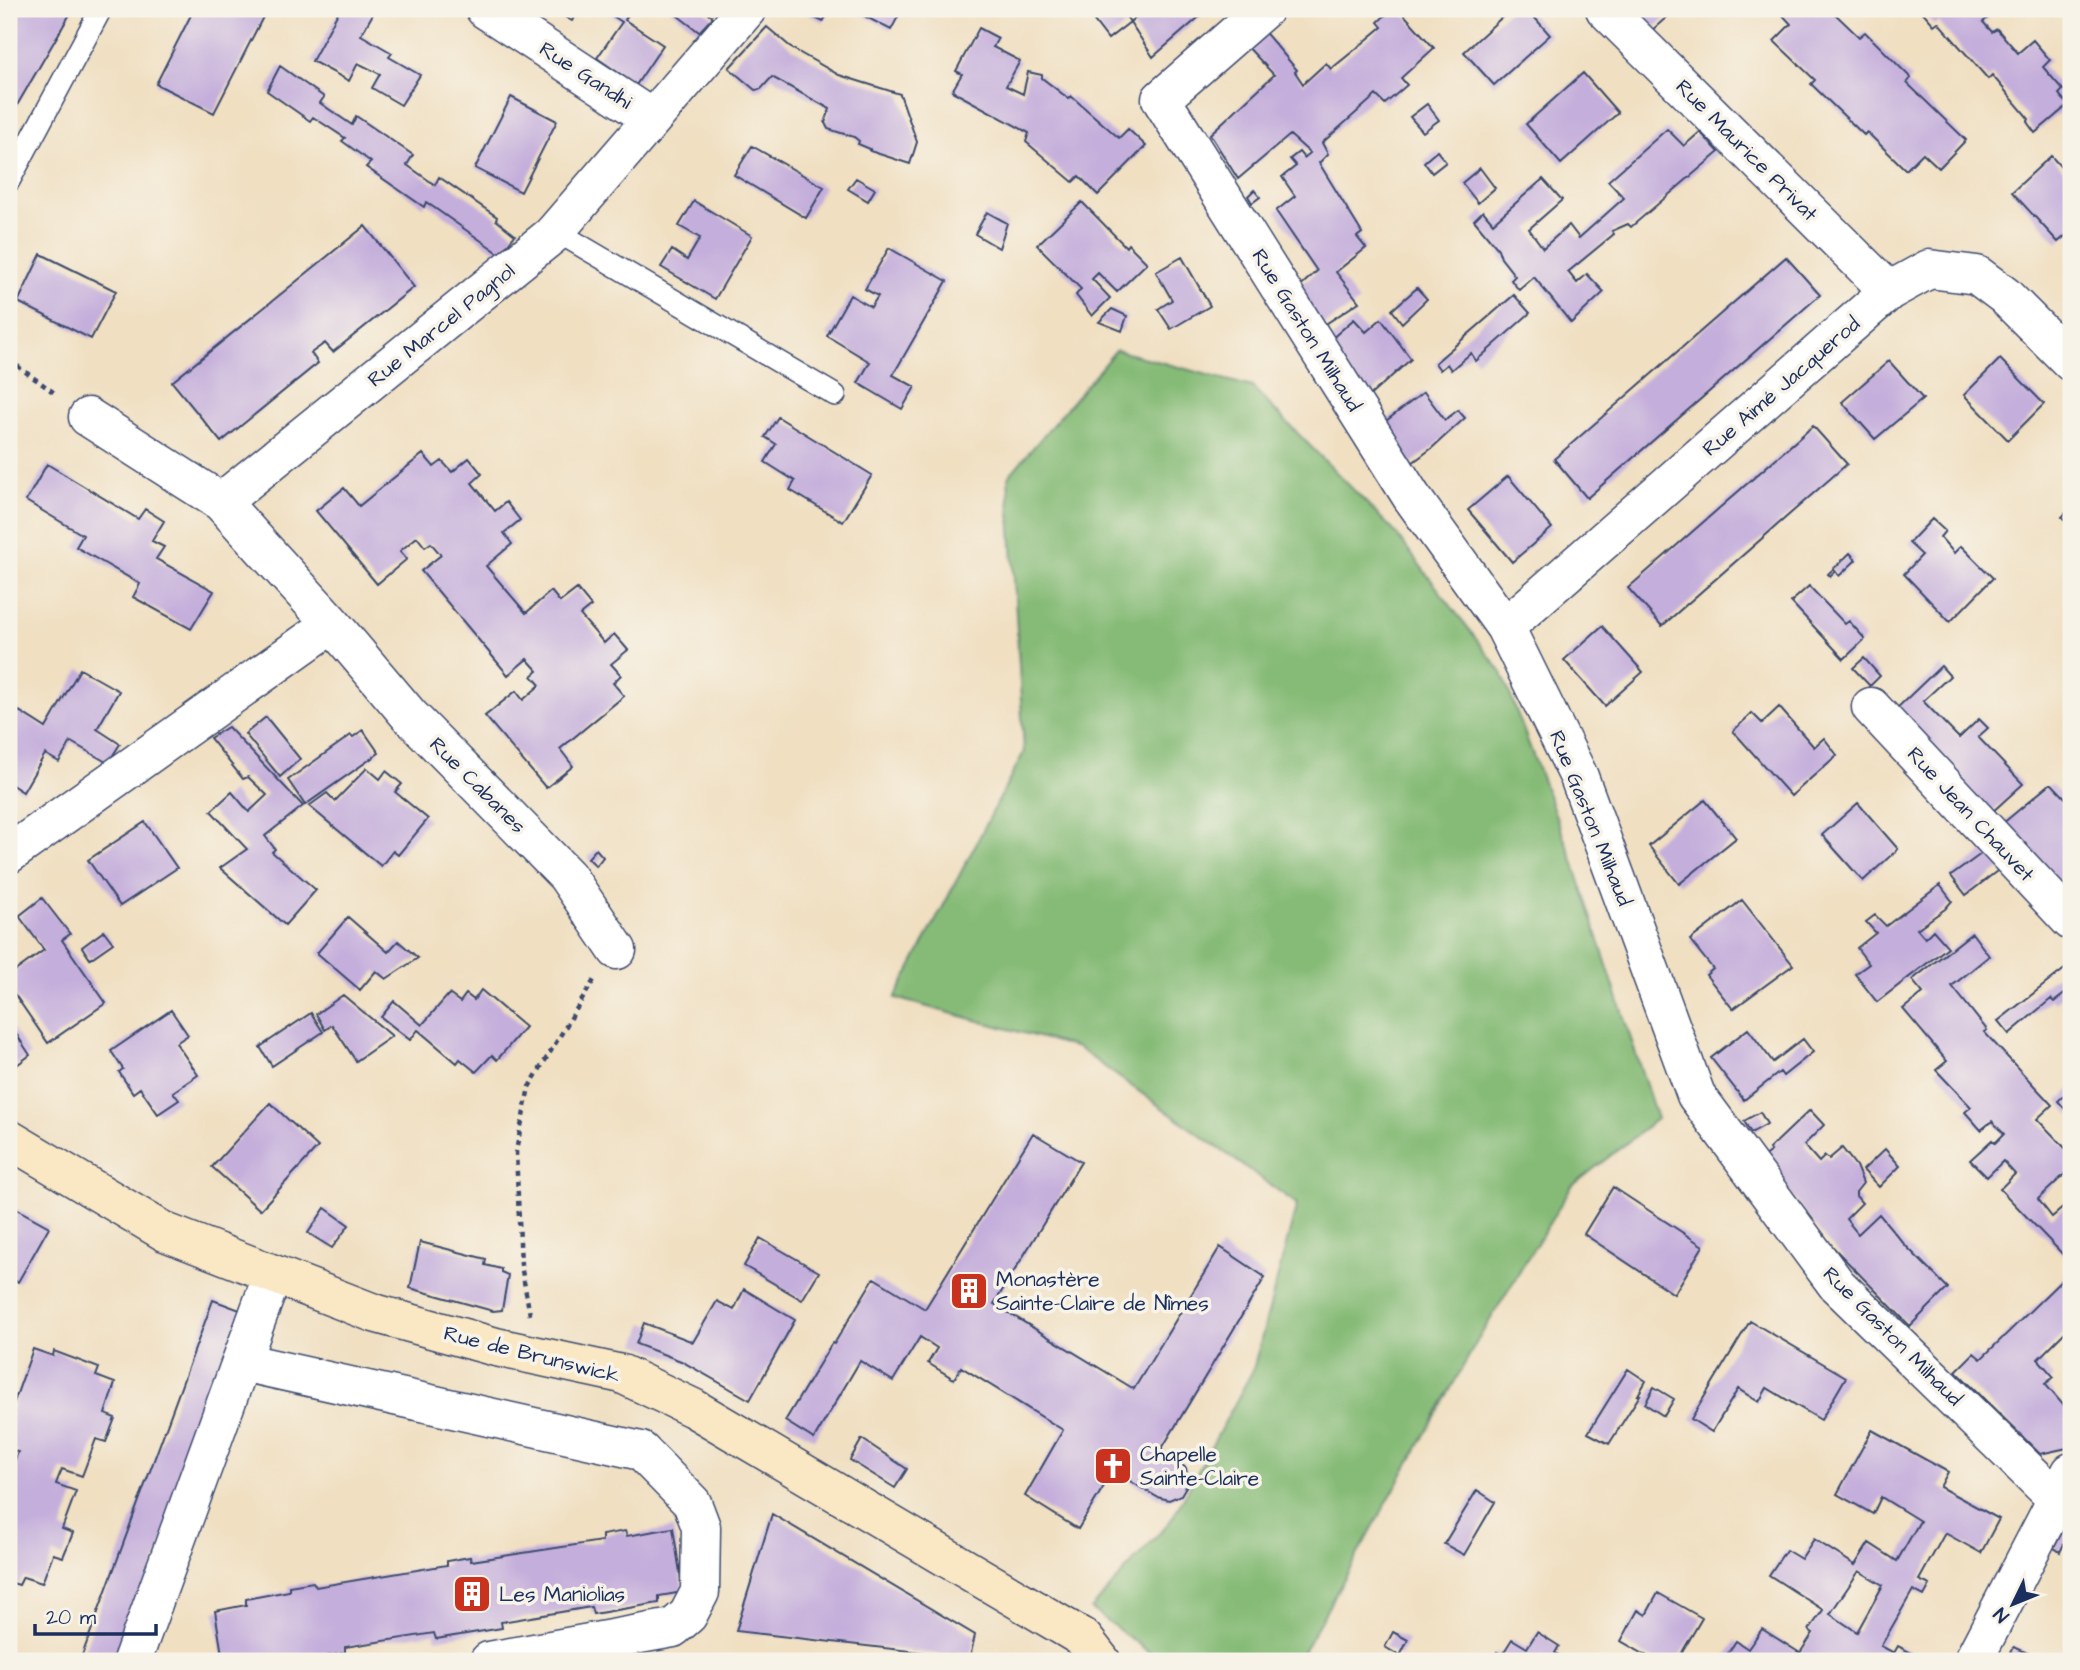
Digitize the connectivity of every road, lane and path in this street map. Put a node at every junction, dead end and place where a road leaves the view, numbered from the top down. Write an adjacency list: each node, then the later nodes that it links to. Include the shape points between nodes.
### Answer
1 (101, 9): 7 (lane)
2 (485, 9): 6 (street, Rue Gandhi)
3 (747, 9): 6 (street, Rue Marcel Pagnol)
4 (1264, 9): 16 (street, Rue Gaston Milhaud, via 1161,99 1411,496)
5 (1605, 9): 9 (street, Rue Maurice Privat)
6 (651, 117): 8 (street, Rue Marcel Pagnol)
7 (9, 181)
8 (555, 231): 12 (lane); 14 (street, Rue Marcel Pagnol)
9 (1889, 291): 11 (street, Rue Aimé Jacquerod, via 1929,269 1977,275 2005,296); 16 (street, Rue Aimé Jacquerod)
10 (9, 359): 13 (path)
11 (2071, 362)
12 (835, 394)
13 (88, 417): 14 (street)
14 (221, 502): 15 (street, Rue Cabanes)
15 (332, 624): 18 (street); 20 (street, Rue Cabanes, via 409,716 566,876)
16 (1505, 626): 25 (street, Rue Gaston Milhaud, via 1579,777 1696,1095 1837,1285)
17 (1871, 707): 19 (street, Rue Jean Chauvet)
18 (9, 853)
19 (2071, 921)
20 (617, 950): 23 (path, via 586,990 528,1087 516,1151 521,1265)
21 (9, 1139): 22 (street, Rue de Brunswick, via 165,1232)
22 (273, 1274): 23 (street, Rue de Brunswick, via 374,1313); 24 (street)
23 (538, 1357): 28 (street, Rue de Brunswick, via 622,1374 693,1408 1083,1638)
24 (242, 1362): 26 (street); 27 (street, via 641,1451 692,1503 701,1527 701,1592 688,1615 673,1628)
25 (2064, 1486): 29 (street)
26 (132, 1661)
27 (489, 1661)
28 (1101, 1661)
29 (1973, 1661)

